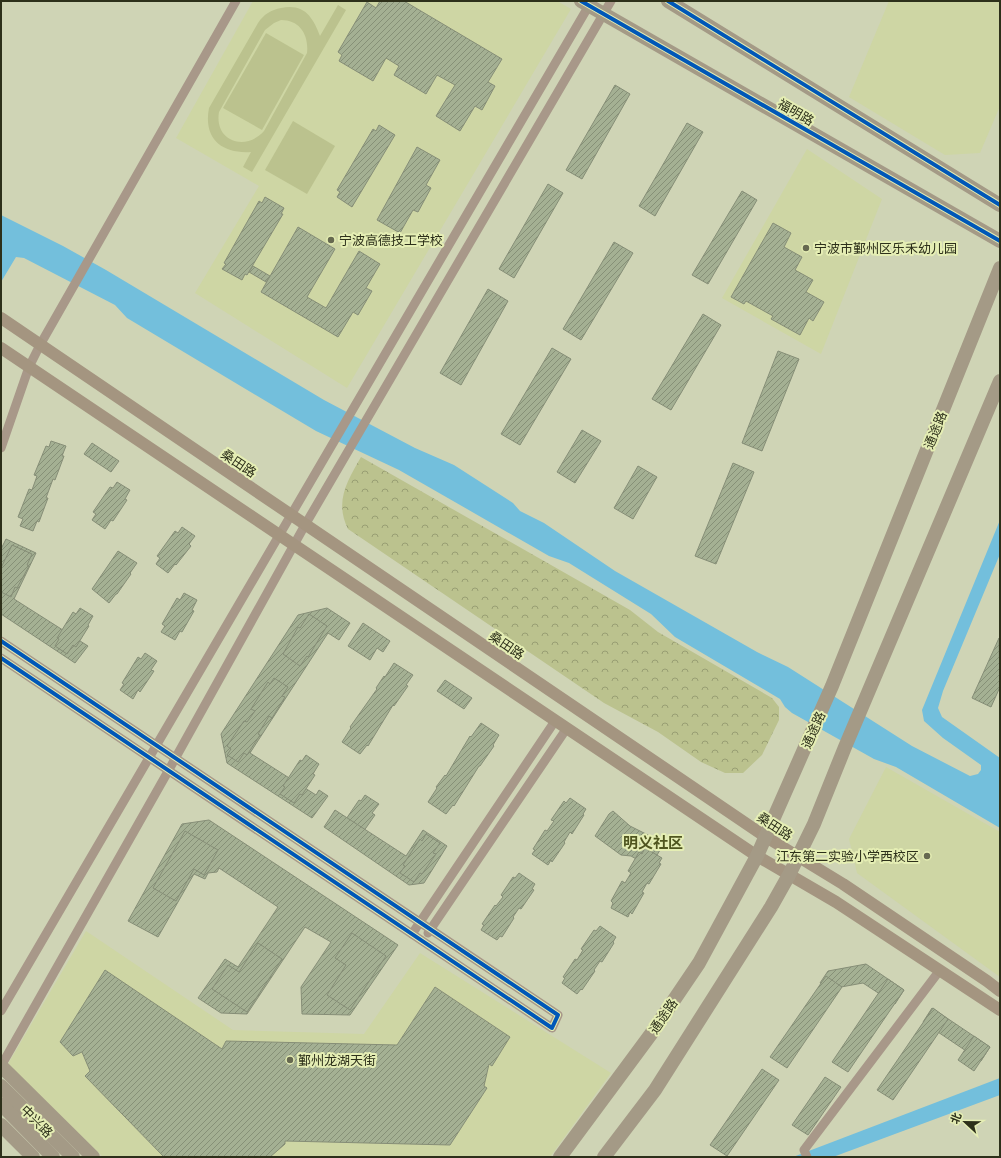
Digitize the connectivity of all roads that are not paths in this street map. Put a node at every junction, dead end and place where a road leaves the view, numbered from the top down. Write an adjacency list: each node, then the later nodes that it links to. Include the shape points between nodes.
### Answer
1 (236, 1): 10 (street)
2 (610, 1): 5 (street)
3 (668, 1): 6 (main road, 福明路)
4 (587, 2): 5 (main road, 福明路); 15 (street)
5 (603, 14): 7 (main road, 福明路); 16 (street)
6 (1000, 205)
7 (1000, 241)
8 (1000, 268): 27 (main road, 通途路, via 832,686)
9 (1, 318): 10 (main road, 桑田路)
10 (40, 345): 12 (street); 15 (main road, 桑田路)
11 (1, 348): 12 (main road)
12 (29, 367): 14 (street); 17 (main road)
13 (1000, 381): 29 (main road, via 814,824)
14 (1, 448)
15 (290, 514): 16 (main road, 桑田路); 17 (street)
16 (305, 525): 18 (street); 27 (main road, 桑田路)
17 (278, 534): 18 (main road); 23 (street)
18 (294, 545): 21 (main road); 25 (street)
19 (1, 641): 23 (street)
20 (1, 658): 24 (street)
21 (555, 721): 22 (main road); 31 (street)
22 (567, 728): 28 (main road); 32 (street)
23 (156, 745): 24 (street); 25 (street)
24 (148, 758): 26 (street); 37 (street)
25 (176, 758): 26 (street); 31 (street)
26 (168, 771): 33 (street); 39 (street)
27 (766, 837): 28 (main road, 通途路); 29 (main road, 桑田路)
28 (757, 856): 30 (main road); 48 (main road, 通途路, via 699,963 651,1034)
29 (798, 856): 30 (main road); 36 (main road, 桑田路)
30 (789, 875): 35 (main road, via 836,902); 49 (main road, via 660,1083)
31 (420, 922): 32 (street); 33 (street)
32 (430, 929): 34 (street); 34 (street, via 558,1015 552,1028)
33 (412, 934): 34 (street)
34 (423, 941)
35 (940, 970): 38 (main road); 43 (street)
36 (1000, 991)
37 (1, 1010)
38 (1000, 1010)
39 (1, 1066): 47 (main road)
40 (1, 1086): 46 (main road, 中兴路)
41 (1, 1104): 45 (main road, 中兴路)
42 (1, 1125): 44 (main road)
43 (806, 1154)
44 (33, 1157)
45 (53, 1157)
46 (73, 1157)
47 (94, 1157)
48 (560, 1157)
49 (604, 1157)

